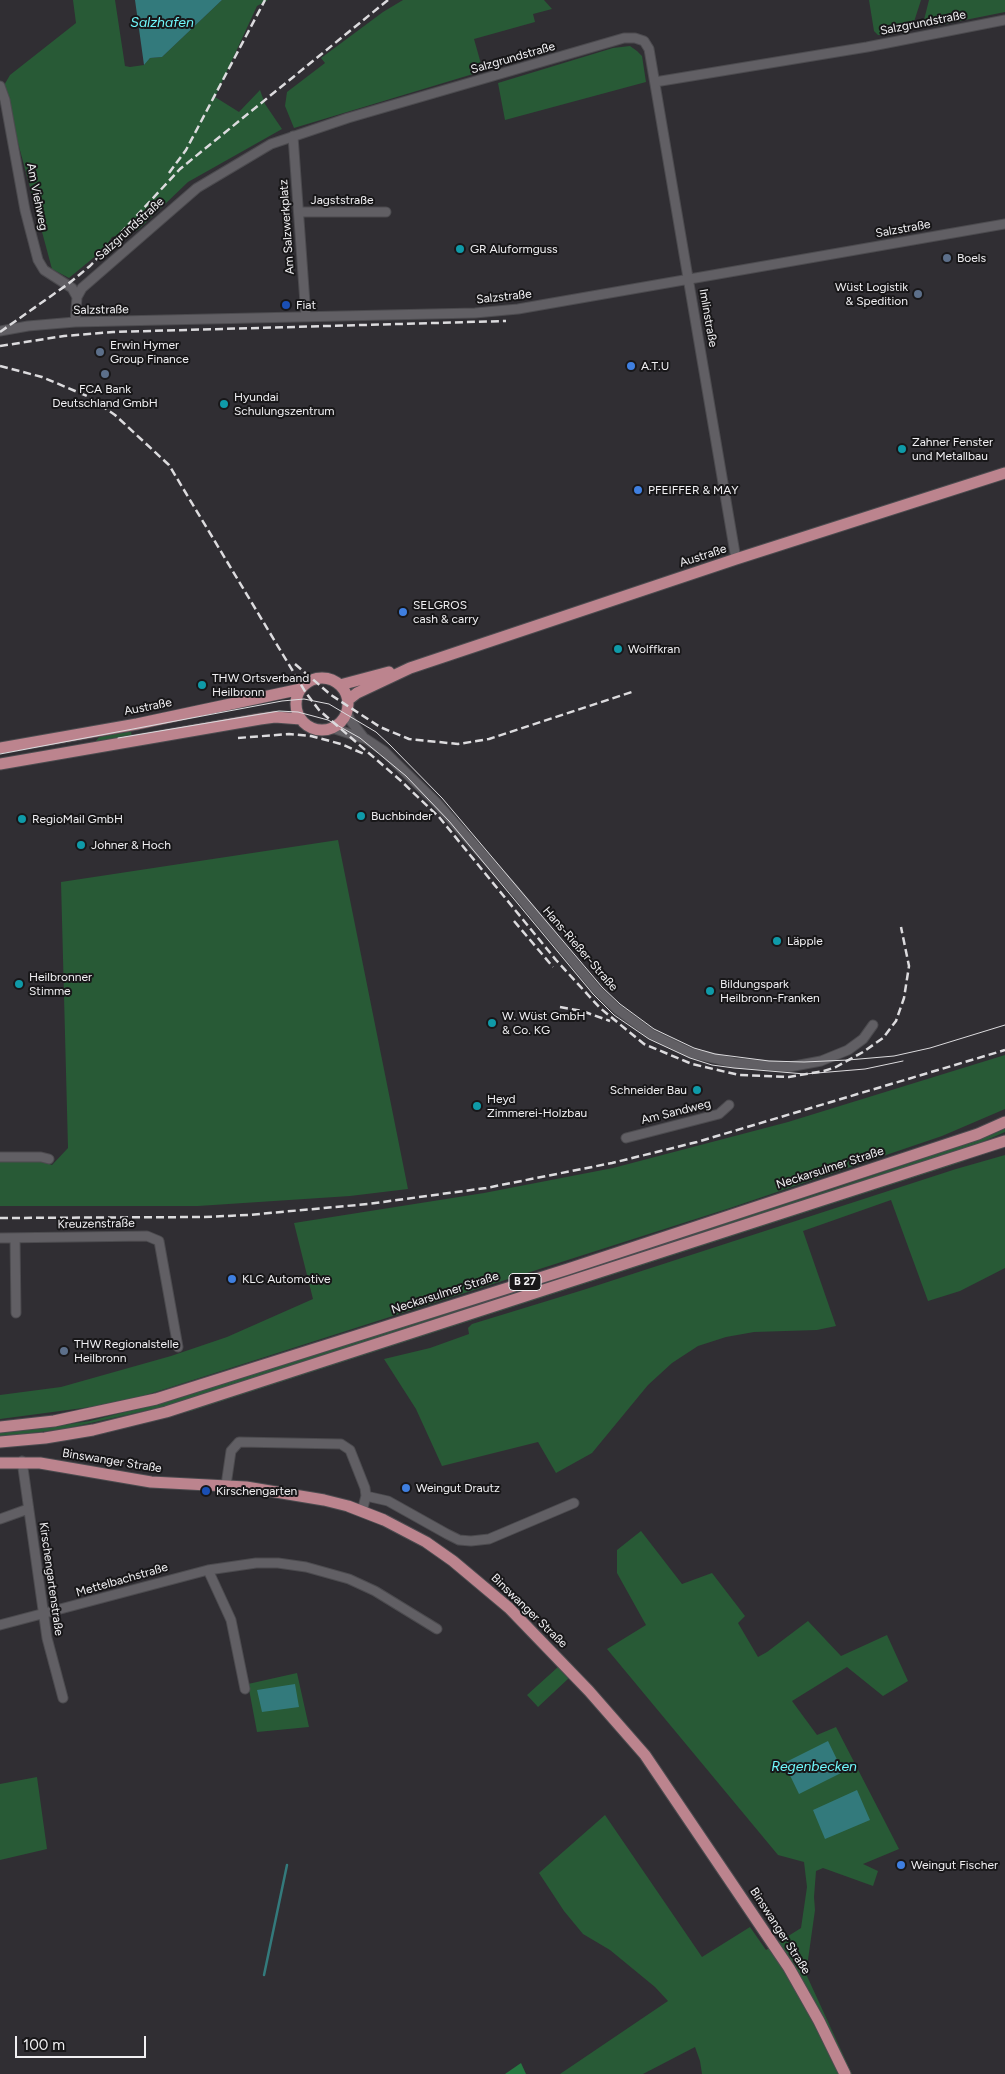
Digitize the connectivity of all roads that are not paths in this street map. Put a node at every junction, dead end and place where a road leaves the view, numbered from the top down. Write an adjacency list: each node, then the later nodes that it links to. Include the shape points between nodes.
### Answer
1 (1005, 20): 2 (street, Salzgrundstraße, via 868,47)
2 (655, 82): 4 (street, Salzgrundstraße, via 649,49 644,41 624,38); 8 (street, Imlinstraße)
3 (0, 86): 9 (street, Am Viehweg, via 38,260 44,270 72,288)
4 (293, 136): 5 (street, Am Salzwerkplatz); 9 (street, Salzgrundstraße, via 272,144 197,188 82,288)
5 (298, 212): 6 (street, Jagststraße); 10 (street, Am Salzwerkplatz)
6 (386, 212)
7 (1005, 224): 8 (street, Salzstraße)
8 (689, 280): 10 (street, Salzstraße, via 518,310); 14 (street, Imlinstraße)
9 (77, 297): 11 (street)
10 (306, 316): 11 (street, Salzstraße)
11 (75, 322): 12 (street, Salzstraße)
12 (0, 331)
13 (1005, 473): 14 (main road, Austraße)
14 (736, 559): 15 (main road, Austraße)
15 (410, 668): 16 (main road, Austraße); 18 (main road, Austraße, via 357,693)
16 (340, 685): 17 (main road, Austraße, via 331,679 321,678); 18 (main road, via 344,689)
17 (301, 688): 19 (main road, via 296,699); 22 (main road, Austraße, via 137,724)
18 (347, 706): 20 (main road, Austraße, via 342,720); 21 (street, Hans-Rießer-Straße, via 350,720)
19 (301, 719): 20 (main road, via 316,729); 23 (main road, via 260,719)
20 (332, 728): 21 (street, Hans-Rießer-Straße)
21 (364, 738): 24 (street, Hans-Rießer-Straße, via 384,751 436,802 597,990 651,1034 691,1053 735,1063 789,1067 848,1050 863,1039)
22 (0, 748)
23 (0, 764)
24 (873, 1025)
25 (729, 1106): 27 (street, Am Sandweg, via 719,1114)
26 (1005, 1122): 35 (main road, Neckarsulmer Straße / B 27, via 978,1134 577,1266 156,1399 54,1421)
27 (626, 1138)
28 (1005, 1141): 36 (main road, B 27, via 166,1412 93,1430)
29 (0, 1157): 30 (street)
30 (49, 1159)
31 (0, 1238): 32 (street, Kreuzenstraße)
32 (15, 1238): 33 (street); 34 (street, Kreuzenstraße, via 147,1236 159,1241)
33 (16, 1313)
34 (178, 1347)
35 (0, 1427)
36 (0, 1442)
37 (22, 1461): 38 (main road, Binswanger Straße); 39 (main road, Binswanger Straße, via 151,1482); 42 (street, Kirschengartenstraße)
38 (0, 1463)
39 (226, 1485): 40 (street, via 232,1451 239,1442 341,1444 350,1450); 43 (main road, Binswanger Straße, via 295,1495)
40 (366, 1496): 41 (street, via 388,1501 459,1540 471,1541 490,1539); 43 (street)
41 (574, 1503)
42 (28, 1509): 44 (street); 46 (street, Kirschengartenstraße)
43 (362, 1511): 51 (main road, Binswanger Straße, via 426,1542 482,1584 541,1640 623,1729 665,1782 789,1968)
44 (0, 1519)
45 (208, 1570): 46 (street, Mettelbachstraße); 48 (street, Mettelbachstraße, via 278,1563 323,1571 374,1591); 49 (street, via 231,1620)
46 (43, 1614): 47 (street, Mettelbachstraße); 50 (street, Kirschengartenstraße)
47 (0, 1625)
48 (437, 1630)
49 (245, 1688)
50 (63, 1698)
51 (845, 2074)

